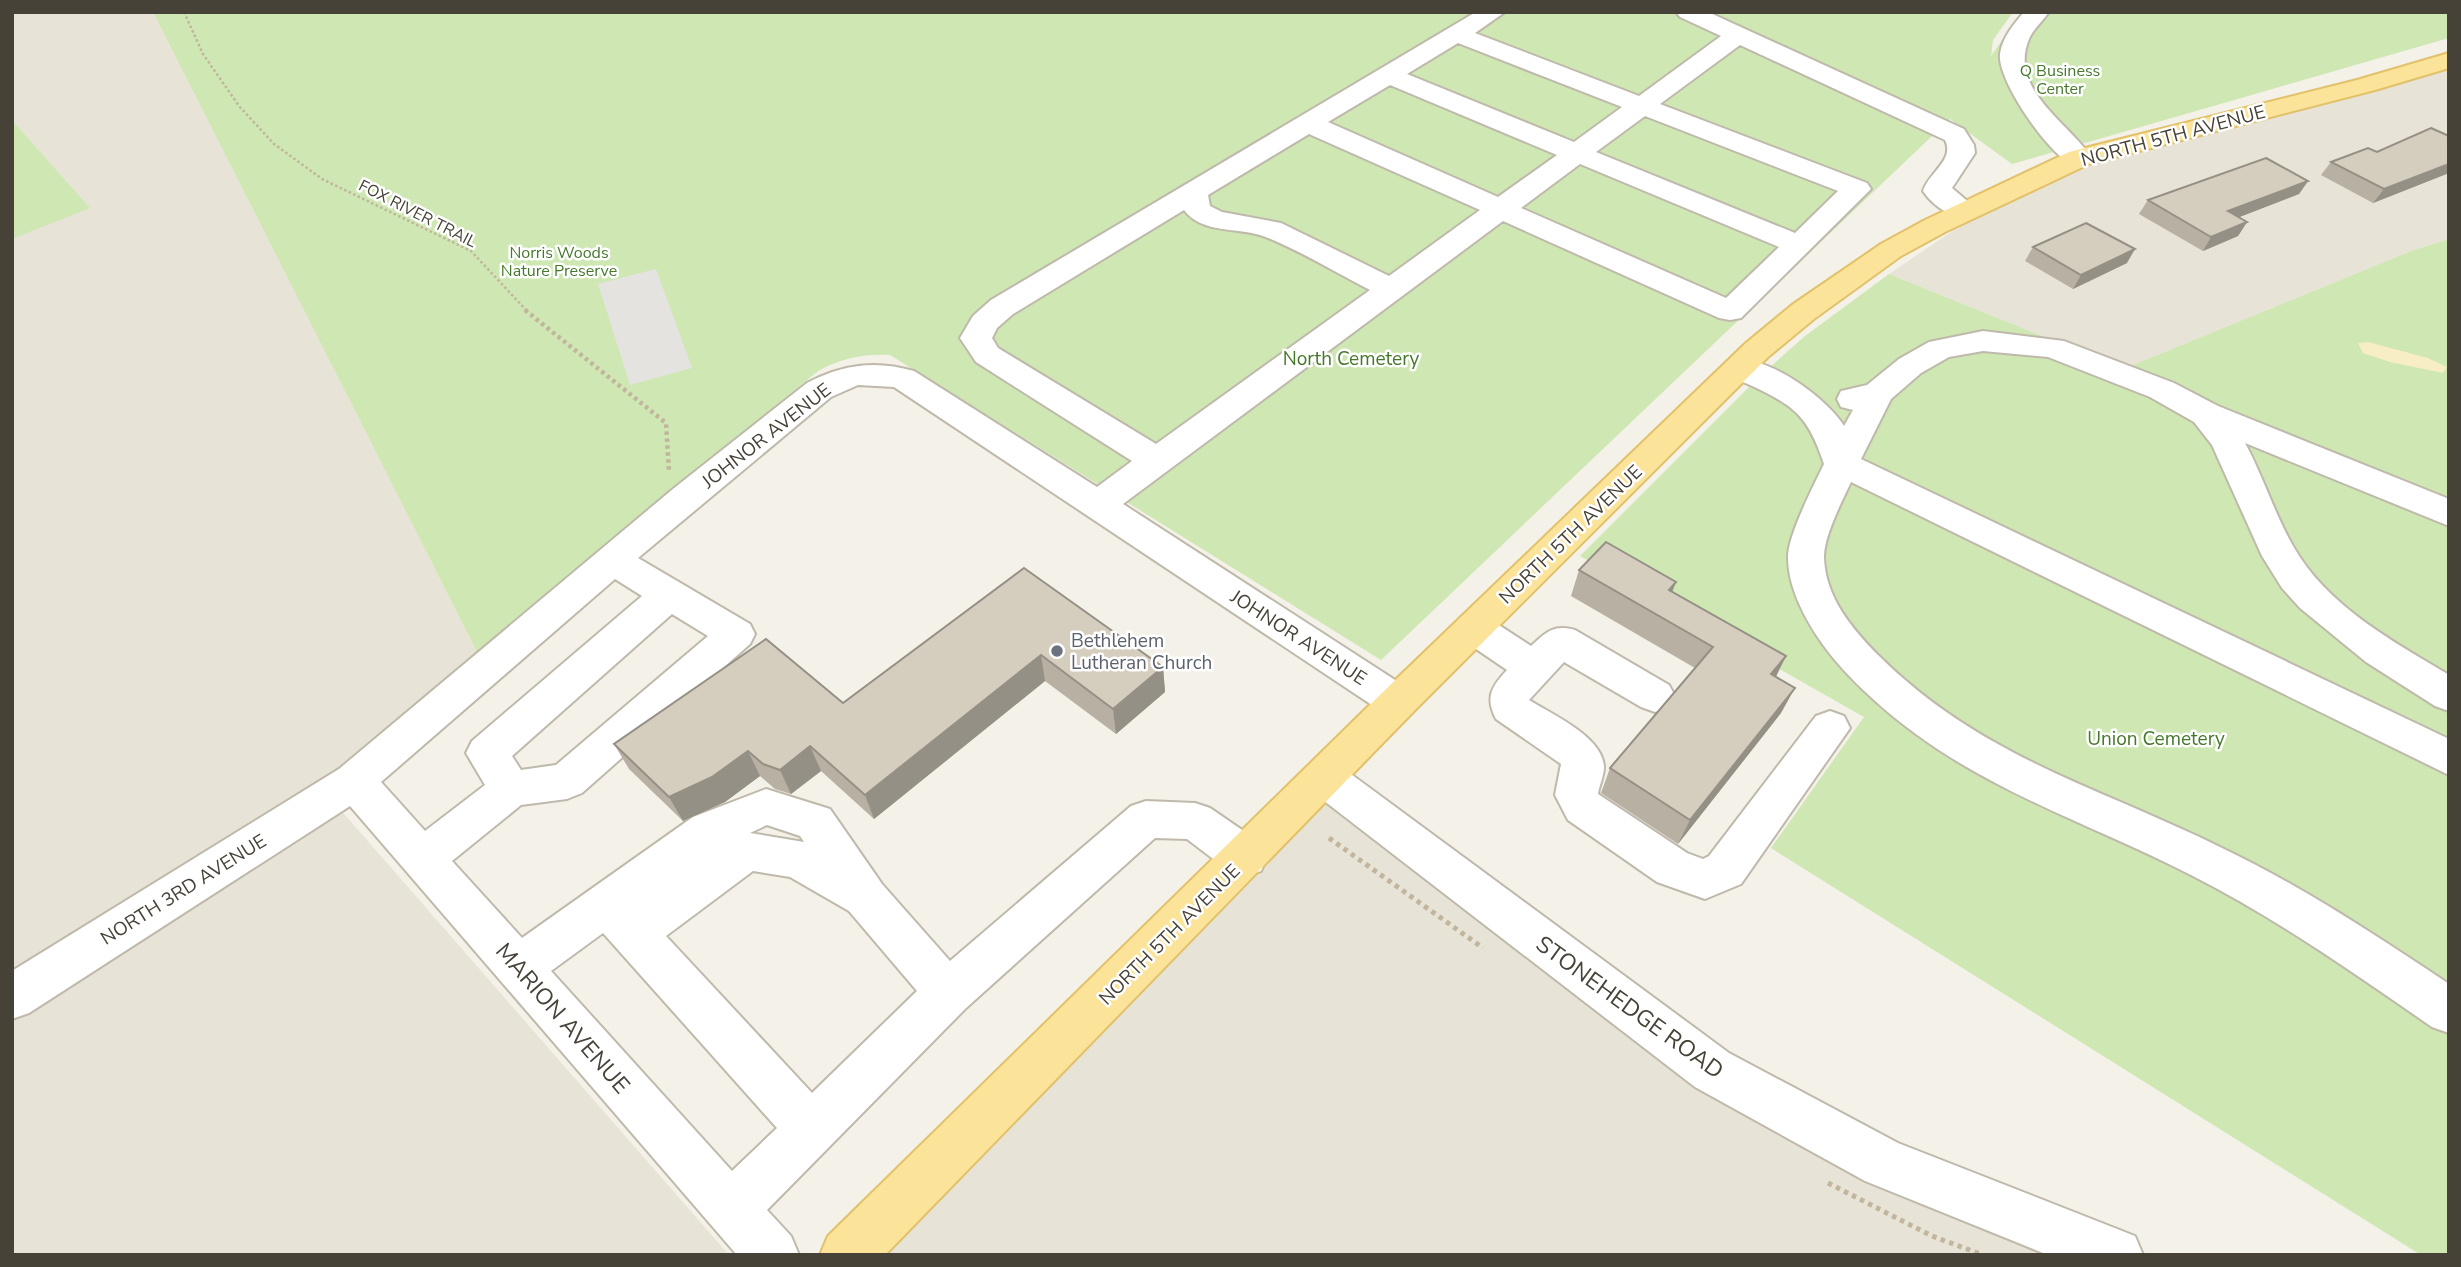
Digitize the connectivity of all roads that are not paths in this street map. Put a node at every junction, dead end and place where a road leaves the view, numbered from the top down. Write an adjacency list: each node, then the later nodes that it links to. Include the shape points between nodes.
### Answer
1 (1493, 12): 4 (street)
2 (1688, 12): 5 (street)
3 (2031, 21): 11 (street, via 2015,41 2012,71 2027,99)
4 (1456, 34): 7 (street); 8 (street)
5 (1738, 35): 8 (street); 14 (street, via 1955,135 1962,155 1936,188)
6 (2447, 63): 11 (main road, NORTH 5TH AVENUE)
7 (1388, 75): 9 (street); 10 (street)
8 (1641, 107): 10 (street); 15 (street, via 1857,189)
9 (1307, 123): 12 (street); 13 (street)
10 (1577, 153): 13 (street); 15 (street)
11 (2092, 154): 14 (main road, NORTH 5TH AVENUE)
12 (1194, 192): 16 (street, via 1202,214 1271,229); 21 (street, via 1002,307 984,323 976,338 987,355)
13 (1500, 210): 15 (street, via 1730,311); 16 (street)
14 (1965, 211): 17 (main road, NORTH 5TH AVENUE, via 1891,250 1846,281)
15 (1799, 245)
16 (1392, 289): 21 (street)
17 (1739, 368): 18 (street); 27 (main road, NORTH 5TH AVENUE)
18 (1787, 390): 19 (street, via 1835,402); 22 (street, via 1830,428)
19 (1878, 393): 20 (street, via 1940,349 2005,342 2077,355 2162,390); 22 (street)
20 (2206, 414): 24 (street); 29 (street, via 2229,443 2281,557 2296,579 2368,643)
21 (1157, 461): 23 (street)
22 (1841, 463): 33 (street); 43 (street, via 1806,554 1810,579 1831,628 1890,691 1934,727 1988,761 2234,876)
23 (1098, 504): 25 (street, JOHNOR AVENUE, via 903,378 858,375 819,390); 31 (street, JOHNOR AVENUE)
24 (2449, 513)
25 (612, 560): 26 (street); 35 (street, JOHNOR AVENUE)
26 (669, 594): 36 (street, via 487,753); 36 (street, via 736,634 567,781)
27 (1474, 628): 28 (street); 31 (main road, NORTH 5TH AVENUE)
28 (1533, 667): 30 (street, via 1561,641); 32 (street, via 1509,694 1510,708 1581,755 1583,769 1576,795 1583,807 1673,869 1705,879 1725,870)
29 (2449, 695)
30 (1655, 696)
31 (1398, 702): 34 (main road, NORTH 5TH AVENUE)
32 (1830, 728)
33 (2449, 758)
34 (1325, 778): 37 (main road, NORTH 5TH AVENUE); 48 (street, STONEHEDGE ROAD, via 1712,1070 1883,1163)
35 (354, 781): 38 (street, MARION AVENUE); 42 (street, NORTH 3RD AVENUE)
36 (511, 789): 38 (street)
37 (1245, 857): 41 (street, via 1195,821 1146,819); 47 (main road, NORTH 5TH AVENUE)
38 (422, 859): 40 (street, MARION AVENUE)
39 (619, 919): 40 (street); 41 (street, via 746,851 798,859 866,898); 44 (street)
40 (518, 968): 45 (street, MARION AVENUE)
41 (948, 993): 44 (street)
42 (12, 996)
43 (2448, 1010)
44 (811, 1129): 45 (street)
45 (731, 1209): 46 (street, MARION AVENUE)
46 (772, 1255)
47 (847, 1255)
48 (2116, 1255)

